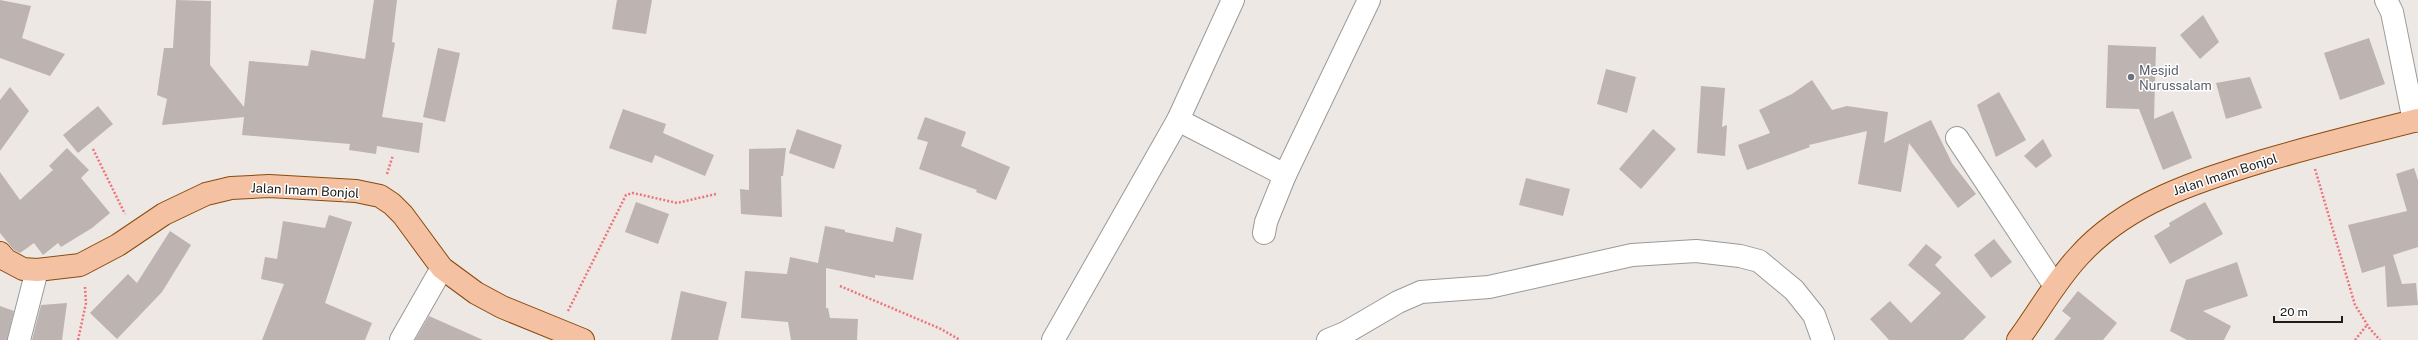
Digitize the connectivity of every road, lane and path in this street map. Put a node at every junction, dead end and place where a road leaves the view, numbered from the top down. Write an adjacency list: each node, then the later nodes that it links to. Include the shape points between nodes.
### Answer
1 (1233, 0): 4 (street)
2 (1369, 0): 9 (street)
3 (2386, 0): 5 (street, via 2392,12)
4 (1178, 120): 9 (street); 26 (street)
5 (2416, 121): 7 (main road, Jalan Imam Bonjol)
6 (1957, 138): 18 (street)
7 (2308, 148): 18 (main road, Jalan Imam Bonjol, via 2222,172 2171,191 2103,233 2078,256); 19 (path, via 2355,305)
8 (93, 149): 12 (path, via 112,191)
9 (1285, 175): 11 (street)
10 (716, 194): 20 (path, via 677,203 633,193 626,195)
11 (1264, 233)
12 (136, 234): 14 (main road, Jalan Imam Bonjol); 15 (main road, Jalan Imam Bonjol, via 188,201 230,188 269,186 356,192 380,196 392,204)
13 (0, 253): 16 (main road, Jalan Imam Bonjol, via 23,269)
14 (80, 265): 16 (main road, Jalan Imam Bonjol); 22 (path, via 87,295)
15 (442, 268): 20 (main road, Jalan Imam Bonjol, via 476,293 502,307); 23 (street)
16 (37, 270): 21 (street)
17 (840, 286): 25 (path, via 941,329)
18 (2055, 286): 29 (main road, Jalan Imam Bonjol)
19 (2367, 325): 30 (path); 31 (path)
20 (559, 329): 24 (main road, Jalan Imam Bonjol)
21 (20, 340)
22 (78, 340)
23 (401, 340)
24 (583, 340)
25 (960, 340)
26 (1053, 340)
27 (1328, 340): 28 (street, via 1346,333 1391,305 1421,292 1490,287 1632,255 1696,251 1759,261 1794,290 1814,315)
28 (1823, 340)
29 (2018, 340)
30 (2355, 340)
31 (2380, 340)

